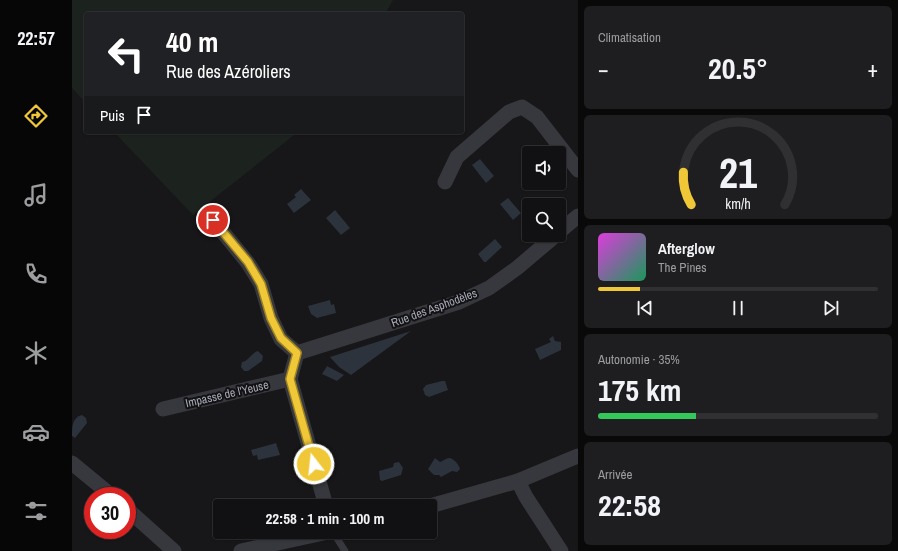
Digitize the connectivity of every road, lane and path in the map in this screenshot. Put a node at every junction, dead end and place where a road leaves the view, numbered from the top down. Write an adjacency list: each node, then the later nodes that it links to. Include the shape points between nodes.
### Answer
1 (578, 170): 2 (street, via 537,117 522,107 509,112 457,157)
2 (445, 182)
3 (578, 216): 5 (street)
4 (213, 220): 7 (street, via 248,262 261,284 271,318 281,338)
5 (566, 226)
6 (548, 242): 7 (street, Rue des Asphodèles, via 489,288 459,302)
7 (297, 353): 8 (street)
8 (290, 379): 9 (street, Impasse de l'Yeuse); 14 (street)
9 (163, 408)
10 (578, 456): 12 (street)
11 (72, 463): 13 (street)
12 (518, 481): 15 (street); 22 (street)
13 (101, 487)
14 (324, 499)
15 (437, 504)
16 (136, 517): 19 (street)
17 (296, 539): 20 (street)
18 (337, 539): 21 (lane)
19 (174, 551)
20 (241, 551)
21 (345, 551)
22 (561, 551)

